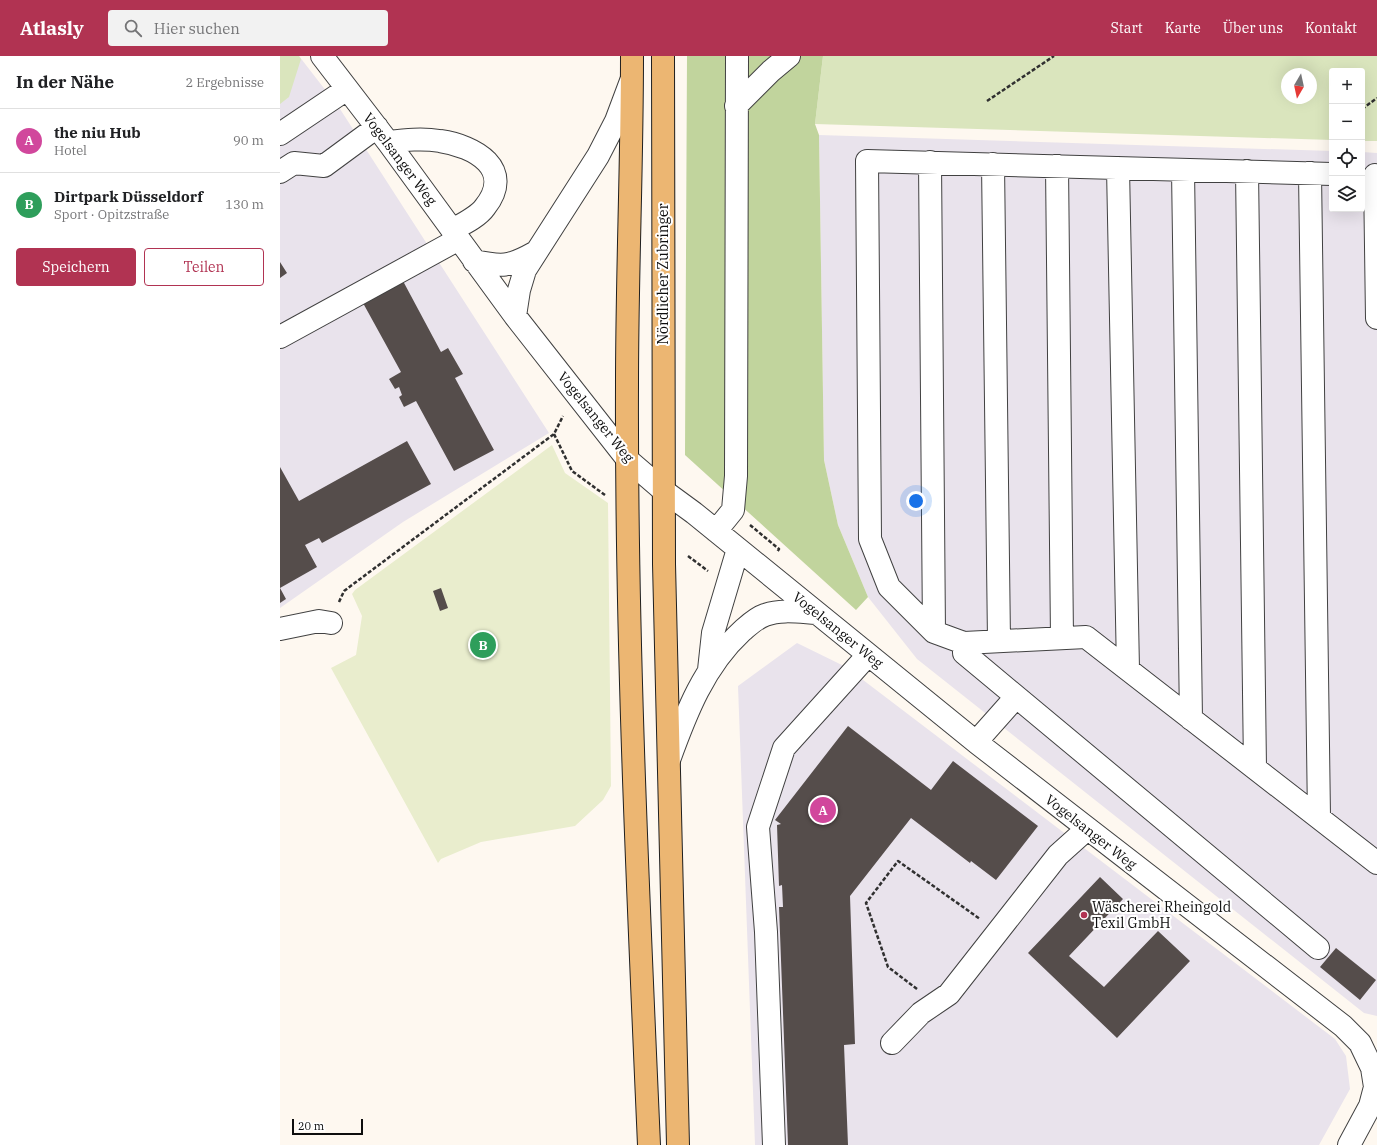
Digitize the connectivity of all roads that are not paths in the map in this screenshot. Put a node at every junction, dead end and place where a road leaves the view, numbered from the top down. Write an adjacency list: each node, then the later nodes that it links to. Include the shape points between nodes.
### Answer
1 (322, 56): 7 (street, Vogelsanger Weg)
2 (632, 56): 6 (main road)
3 (663, 56): 28 (main road, Nördlicher Zubringer)
4 (737, 56): 8 (street)
5 (789, 56): 8 (street)
6 (632, 78): 22 (street, via 616,121 598,156); 27 (main road)
7 (347, 89): 9 (street); 10 (street, Vogelsanger Weg)
8 (736, 106): 29 (street, via 736,476 733,510)
9 (280, 134)
10 (382, 134): 17 (street, via 324,166 294,163); 21 (street, Vogelsanger Weg); 21 (street, via 440,141 470,149 488,161 496,181 493,195 484,208)
11 (930, 162): 12 (street); 34 (street); 34 (street, via 867,161 870,538 889,587)
12 (993, 164): 13 (street); 36 (street)
13 (1057, 166): 14 (street); 35 (street)
14 (1118, 168): 15 (street); 39 (street)
15 (1183, 170): 16 (street); 42 (street)
16 (1247, 171): 18 (street); 45 (street)
17 (280, 172)
18 (1310, 173): 19 (street); 46 (street)
19 (1329, 174)
20 (1371, 175): 25 (street)
21 (456, 235): 23 (street, Vogelsanger Weg); 26 (street)
22 (534, 253): 23 (street, via 515,264 496,266); 24 (street, via 523,277)
23 (474, 261): 24 (street, Vogelsanger Weg)
24 (515, 316): 27 (street, Vogelsanger Weg)
25 (1377, 318)
26 (280, 337)
27 (628, 460): 28 (street, Vogelsanger Weg); 52 (main road, via 634,817)
28 (664, 491): 29 (street, Vogelsanger Weg); 44 (main road, Nördlicher Zubringer)
29 (716, 531): 30 (street, Vogelsanger Weg)
30 (738, 549): 31 (street, Vogelsanger Weg); 40 (street, via 713,633)
31 (816, 613): 38 (street, Vogelsanger Weg); 40 (street, via 764,615 752,622 733,640)
32 (331, 623): 33 (street, via 319,621)
33 (280, 629)
34 (934, 632): 37 (street)
35 (1062, 638): 36 (street); 39 (street, via 1086,637)
36 (999, 641): 37 (street)
37 (964, 643): 41 (street, via 964,654)
38 (868, 655): 43 (street, Vogelsanger Weg); 54 (street, via 784,748 758,827 766,932)
39 (1128, 669): 42 (street)
40 (708, 671): 44 (street, via 693,699)
41 (1016, 697): 43 (street); 49 (street)
42 (1191, 719): 45 (street)
43 (976, 742): 47 (street, Vogelsanger Weg)
44 (669, 761): 53 (main road, Nördlicher Zubringer)
45 (1255, 767): 46 (street)
46 (1319, 817): 48 (street)
47 (1087, 829): 50 (street, via 1058,855 949,994 920,1013); 51 (street, Vogelsanger Weg, via 1343,1026 1360,1043)
48 (1377, 863)
49 (1318, 948)
50 (892, 1043)
51 (1375, 1068): 55 (street, Vogelsanger Weg, via 1375,1087 1370,1106)
52 (649, 1145)
53 (678, 1145)
54 (774, 1145)
55 (1349, 1145)

